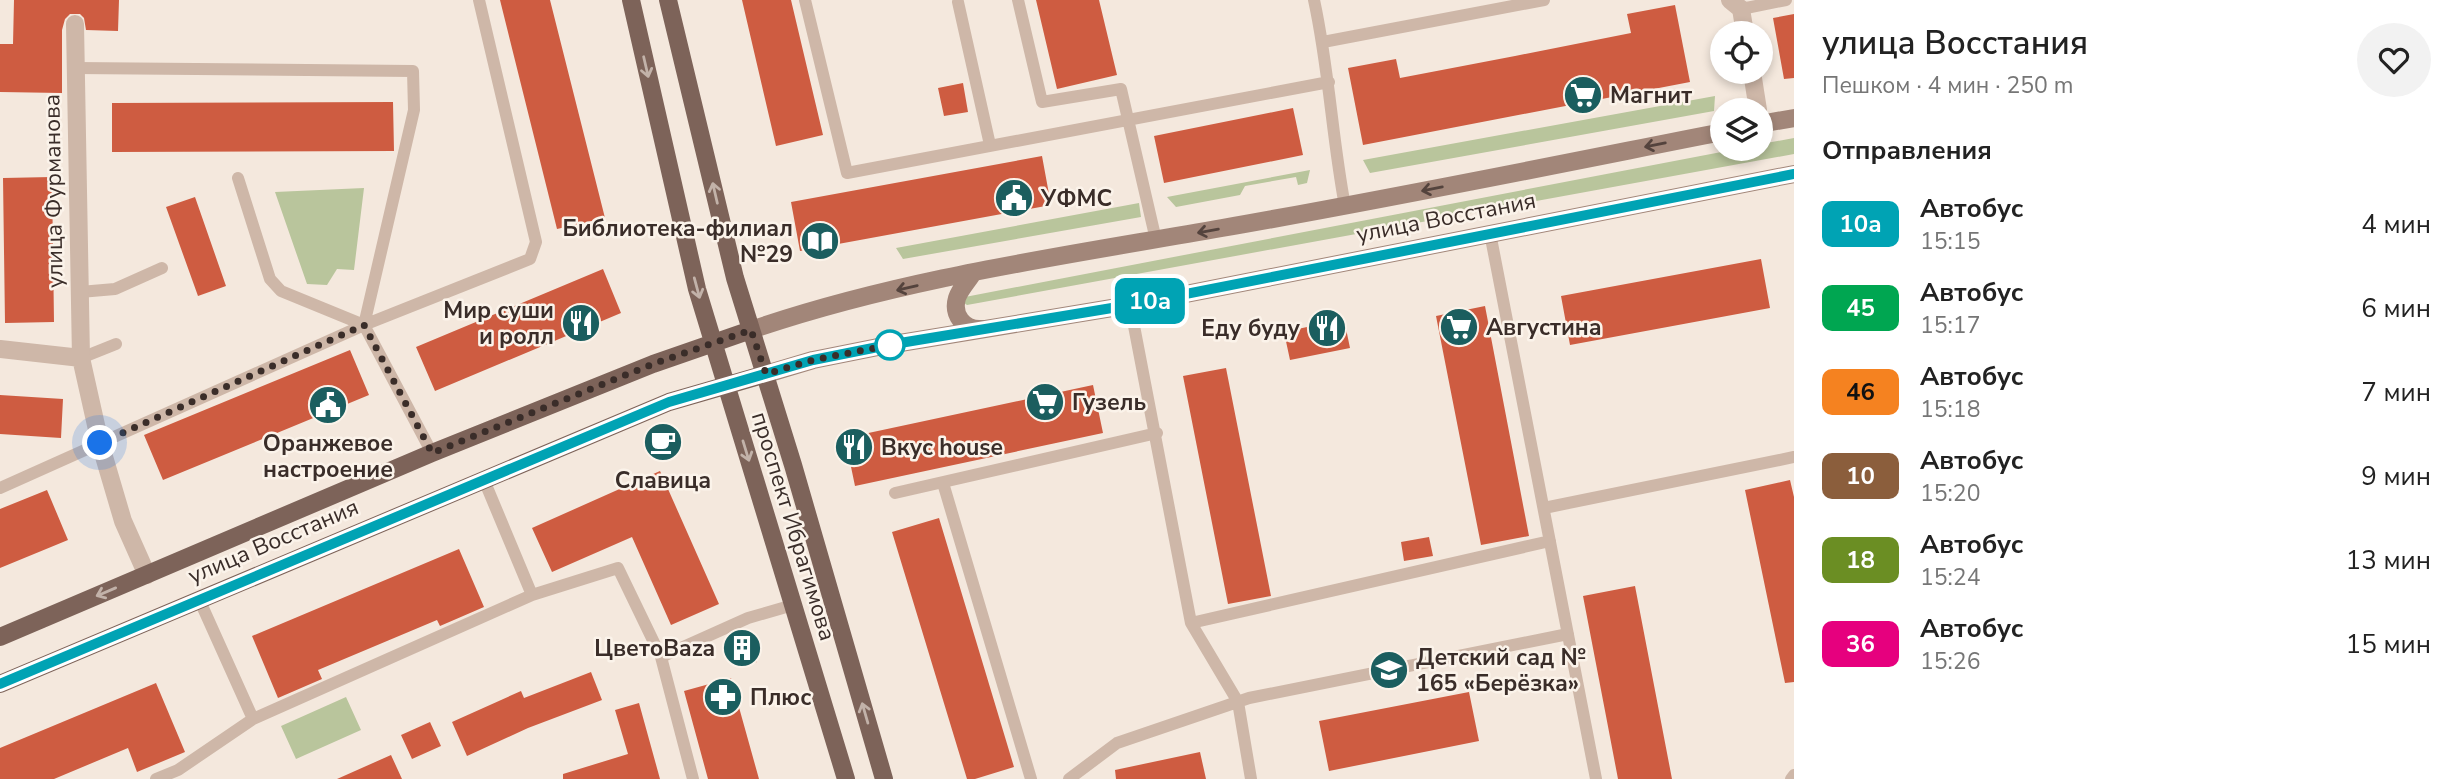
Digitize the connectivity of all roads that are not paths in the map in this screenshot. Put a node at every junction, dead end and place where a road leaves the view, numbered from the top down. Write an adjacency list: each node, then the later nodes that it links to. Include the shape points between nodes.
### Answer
1 (480, 0): 29 (lane, via 536,242 530,258)
2 (631, 0): 32 (main road, проспект Ибрагимова, one-way to 32)
3 (668, 0): 31 (main road, проспект Ибрагимова, one-way to 3)
4 (804, 0): 19 (lane, via 847,173)
5 (1018, 0): 16 (lane, via 1042,102 1121,89)
6 (1314, 0): 12 (lane)
7 (1544, 0): 12 (lane)
8 (1786, 0): 10 (lane)
9 (958, 2): 19 (lane)
10 (1735, 5)
11 (75, 24): 13 (street, улица Фурманова)
12 (1323, 42): 14 (lane)
13 (75, 68): 27 (street, улица Фурманова); 29 (lane, via 413,71 414,110)
14 (1329, 82): 16 (lane); 22 (lane)
15 (1794, 118): 17 (main road)
16 (1127, 120): 19 (lane); 24 (lane)
17 (1773, 122)
18 (1710, 134): 22 (main road, улица Восстания, one-way to 22)
19 (990, 145)
20 (1794, 174): 23 (main road, улица Восстания)
21 (238, 178): 29 (lane, via 270,279 281,292)
22 (1345, 206): 24 (main road, улица Восстания, one-way to 24)
23 (1490, 233): 28 (main road, улица Восстания); 46 (lane)
24 (1156, 240): 26 (main road, улица Восстания)
25 (163, 268): 27 (lane, via 115,289)
26 (973, 273): 30 (main road, via 957,299 956,310 972,329); 31 (main road, улица Восстания, one-way to 31, via 832,305)
27 (80, 292): 35 (street, улица Фурманова)
28 (1130, 305): 30 (main road, улица Восстания); 38 (lane)
29 (364, 325): 39 (lane); 40 (lane)
30 (990, 328): 36 (main road, улица Восстания, via 813,360)
31 (751, 330): 32 (main road, улица Восстания); 36 (main road, проспект Ибрагимова)
32 (713, 343): 37 (main road, проспект Ибрагимова); 40 (main road, улица Восстания)
33 (116, 344): 35 (lane)
34 (0, 349): 35 (street)
35 (81, 358): 39 (street, улица Фурманова)
36 (766, 374): 37 (main road, улица Восстания); 63 (main road, проспект Ибрагимова, one-way to 36)
37 (726, 385): 42 (main road, улица Восстания, via 669,402); 51 (main road, проспект Ибрагимова, one-way to 51)
38 (1157, 433): 43 (lane); 52 (lane)
39 (100, 443): 44 (lane); 48 (street, улица Фурманова, via 123,521)
40 (432, 453): 48 (main road, улица Восстания)
41 (1794, 457): 46 (lane)
42 (484, 480): 49 (lane); 50 (main road, улица Восстания)
43 (943, 482): 45 (lane); 64 (lane)
44 (0, 488)
45 (895, 493)
46 (1544, 508): 47 (lane)
47 (1550, 541): 52 (lane); 53 (lane)
48 (147, 575): 54 (main road, улица Восстания, one-way to 54)
49 (533, 595): 55 (lane, via 618,568); 58 (lane)
50 (199, 599): 56 (main road, улица Восстания); 58 (lane)
51 (793, 605): 55 (lane, via 748,618); 62 (main road, проспект Ибрагимова)
52 (1191, 623): 57 (lane)
53 (1568, 634): 57 (lane); 67 (lane)
54 (0, 637)
55 (661, 657): 61 (lane)
56 (0, 684)
57 (1238, 702): 65 (lane, via 1117,743); 66 (lane)
58 (253, 719): 59 (lane)
59 (180, 775): 60 (lane)
60 (156, 779)
61 (693, 779)
62 (846, 779)
63 (884, 779)
64 (1031, 779)
65 (1069, 779)
66 (1251, 779)
67 (1596, 779)

